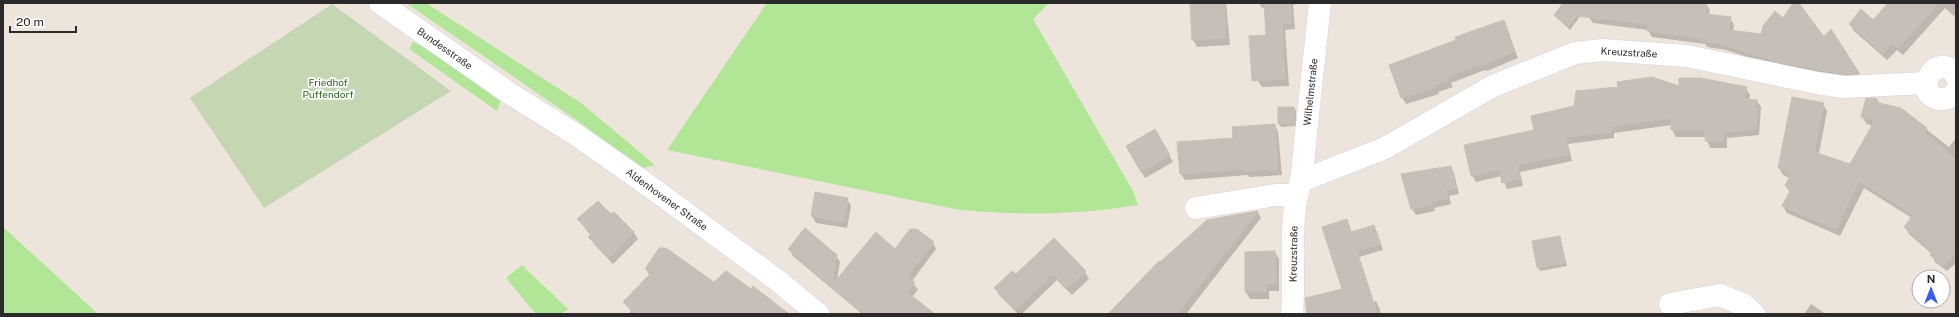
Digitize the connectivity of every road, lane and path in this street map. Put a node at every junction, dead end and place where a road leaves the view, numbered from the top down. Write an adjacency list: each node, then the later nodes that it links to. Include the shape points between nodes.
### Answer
1 (380, 3): 4 (street, Bundesstraße)
2 (1320, 3): 5 (street, Wilhelmstraße)
3 (1956, 79): 5 (street, Kreuzstraße, via 1948,68 1941,67 1929,74 1927,83 1844,87 1687,56 1603,50 1575,53 1493,86 1386,148)
4 (510, 93): 8 (street, Aldenhovener Straße, via 645,183 777,280)
5 (1299, 188): 6 (street, Kreuzstraße, via 1276,195); 9 (street, Kreuzstraße, via 1293,232)
6 (1196, 208)
7 (1670, 304): 10 (street, via 1720,295 1744,305)
8 (818, 314)
9 (1292, 314)
10 (1754, 314)

